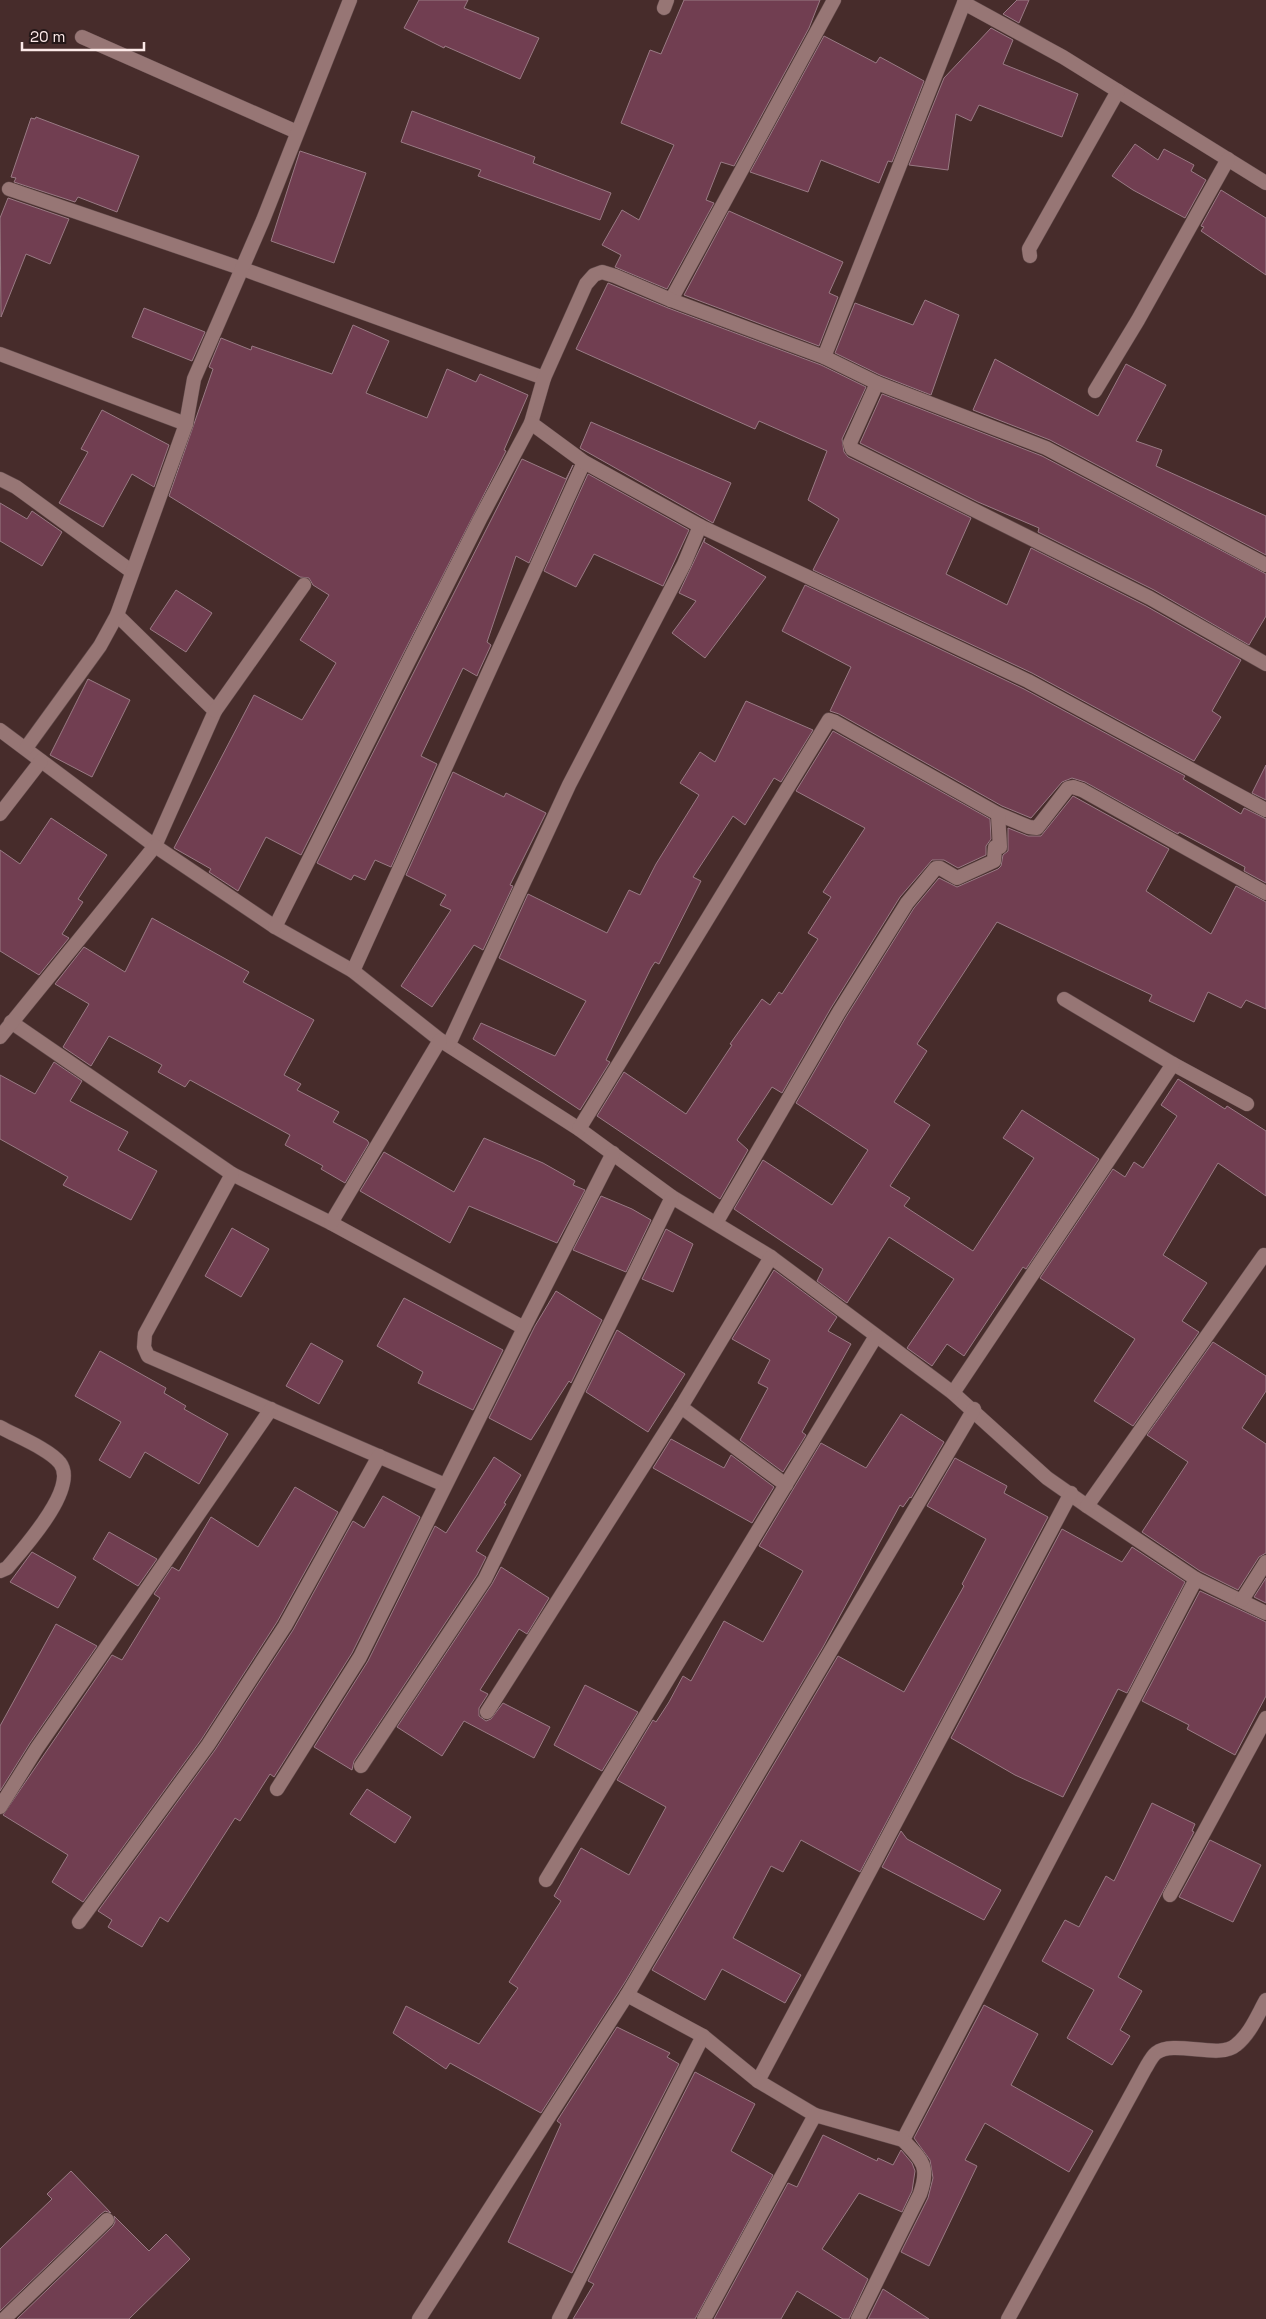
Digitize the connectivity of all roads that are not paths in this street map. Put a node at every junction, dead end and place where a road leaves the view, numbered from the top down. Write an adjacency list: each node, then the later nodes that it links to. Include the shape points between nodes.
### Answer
1 (350, 0): 6 (street)
2 (834, 0): 12 (street)
3 (965, 2): 5 (street); 14 (street)
4 (82, 37): 6 (street)
5 (1118, 90): 7 (street); 10 (street, via 1029,249)
6 (297, 132): 11 (street)
7 (1228, 159): 8 (street); 17 (street)
8 (1266, 183)
9 (10, 189): 11 (street)
10 (1030, 256)
11 (243, 270): 15 (street); 19 (street, via 194,379)
12 (670, 300): 14 (street); 15 (street, via 602,272 594,275 586,284)
13 (0, 354): 19 (street)
14 (824, 357): 16 (street)
15 (544, 378): 18 (street)
16 (877, 383): 23 (street, via 1046,448); 27 (street, via 850,443 852,448 1150,598)
17 (1095, 390)
18 (531, 423): 20 (street); 37 (street)
19 (186, 424): 24 (street)
20 (584, 462): 22 (street); 38 (street)
21 (0, 480): 24 (street, via 16,487)
22 (700, 526): 32 (street, via 1028,681); 42 (street, via 684,564 569,785)
23 (1266, 566)
24 (132, 571): 26 (street)
25 (304, 585): 28 (street)
26 (117, 615): 28 (street); 30 (street, via 100,646)
27 (1266, 664)
28 (215, 711): 35 (street)
29 (0, 730): 30 (street)
30 (26, 748): 31 (street)
31 (41, 761): 33 (street); 35 (street)
32 (1266, 810)
33 (0, 814)
34 (998, 814): 36 (street, via 1037,828 1063,792 1073,787); 45 (street, via 835,722 827,722); 49 (street, via 1000,847 995,847 994,861 957,878 936,868 908,903 839,1012)
35 (155, 846): 37 (street); 40 (street)
36 (1266, 893)
37 (275, 927): 38 (street)
38 (353, 971): 42 (street)
39 (1064, 999): 43 (street)
40 (11, 1022): 41 (street); 47 (street)
41 (0, 1036)
42 (444, 1042): 45 (street); 50 (street)
43 (1173, 1064): 44 (street); 55 (street)
44 (1247, 1104)
45 (578, 1129): 46 (street)
46 (613, 1154): 48 (street); 53 (street)
47 (232, 1174): 50 (street); 57 (street, via 145,1334 144,1347 148,1356 159,1362)
48 (672, 1197): 49 (street); 72 (street, via 484,1579)
49 (716, 1222): 52 (street)
50 (331, 1223): 53 (street)
51 (1264, 1255): 64 (street)
52 (771, 1257): 54 (street); 56 (street)
53 (524, 1328): 61 (street)
54 (876, 1336): 55 (street); 62 (street)
55 (953, 1392): 58 (street)
56 (681, 1407): 62 (street); 70 (street)
57 (271, 1409): 60 (street); 74 (street)
58 (974, 1409): 63 (street, via 1048,1478); 78 (street)
59 (0, 1427): 66 (street, via 49,1454 61,1464 65,1476 62,1493 38,1529 7,1568)
60 (379, 1456): 61 (street); 77 (street, via 280,1634 208,1745)
61 (445, 1484): 73 (street, via 360,1657)
62 (786, 1485): 75 (street)
63 (1071, 1493): 64 (street); 81 (street)
64 (1087, 1506): 67 (street)
65 (1266, 1562): 68 (street)
66 (0, 1571)
67 (1196, 1579): 68 (street); 83 (street)
68 (1242, 1600): 69 (street)
69 (1266, 1613)
70 (487, 1712)
71 (1266, 1718): 76 (street)
72 (361, 1766)
73 (277, 1788)
74 (0, 1807)
75 (546, 1880)
76 (1170, 1895)
77 (79, 1922)
78 (627, 1994): 80 (street); 86 (street)
79 (1266, 2000): 90 (street, via 1248,2032 1234,2047 1211,2050 1173,2047 1156,2052)
80 (703, 2036): 81 (street); 87 (street)
81 (758, 2081): 82 (street)
82 (815, 2115): 83 (street); 88 (street)
83 (903, 2140): 89 (street, via 920,2158 926,2177)
84 (107, 2220): 85 (street)
85 (4, 2319)
86 (419, 2319)
87 (559, 2319)
88 (704, 2319)
89 (858, 2319)
90 (1008, 2319)

